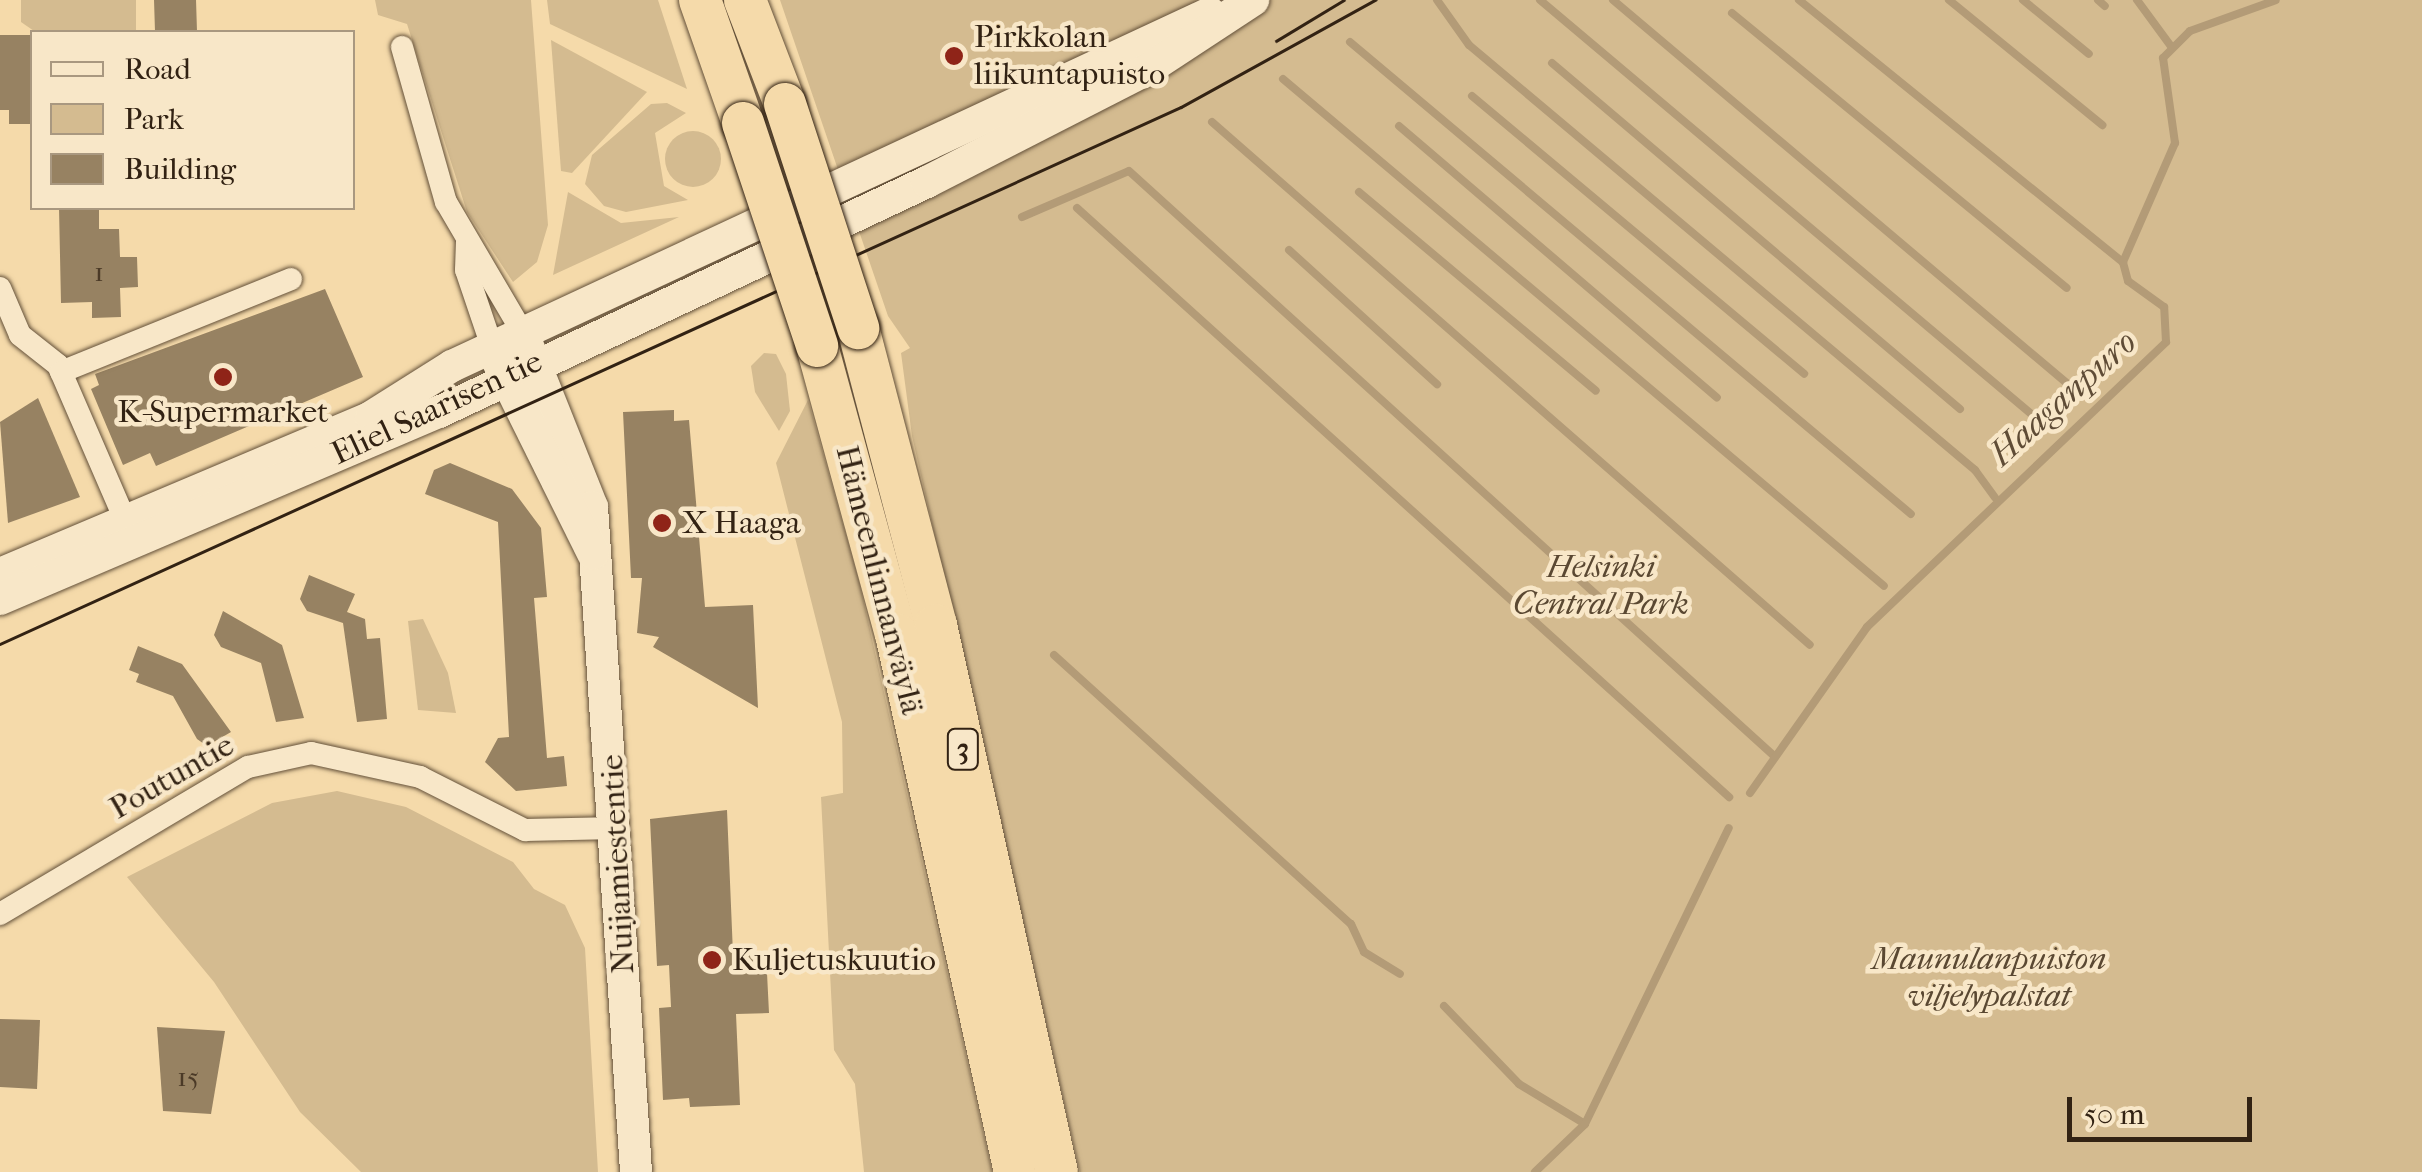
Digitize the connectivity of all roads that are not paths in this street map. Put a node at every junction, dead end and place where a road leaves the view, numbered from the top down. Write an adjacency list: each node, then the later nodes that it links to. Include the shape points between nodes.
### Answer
1 (700, 0): 19 (highway, Hämeenlinnanväylä / 3, bridge, via 817,346 896,634)
2 (746, 0): 20 (highway, Hämeenlinnanväylä / 3, bridge, via 858,328 936,625)
3 (1250, 0): 9 (main road, Eliel Saarisen tie, via 996,105 864,193)
4 (402, 47): 5 (street, via 446,202)
5 (467, 242): 8 (street, via 466,270); 9 (street, via 490,263)
6 (291, 279): 10 (street)
7 (0, 288): 10 (street, via 20,335)
8 (492, 348): 9 (main road, Eliel Saarisen tie); 11 (main road, Nuijamiestentie); 12 (main road, Eliel Saarisen tie, via 371,417)
9 (529, 348): 11 (main road, Eliel Saarisen tie); 13 (main road, Nuijamiestentie, via 587,486)
10 (61, 372): 12 (street)
11 (506, 379): 12 (main road, Eliel Saarisen tie); 13 (main road, Nuijamiestentie)
12 (130, 530): 14 (main road, Eliel Saarisen tie); 15 (main road, Eliel Saarisen tie)
13 (595, 557): 16 (main road, Nuijamiestentie)
14 (0, 574)
15 (0, 599)
16 (617, 828): 17 (street, Poutuntie, via 525,830 420,776 311,753 248,767); 18 (main road, Nuijamiestentie)
17 (0, 914)
18 (636, 1172)
19 (1015, 1172)
20 (1057, 1172)

